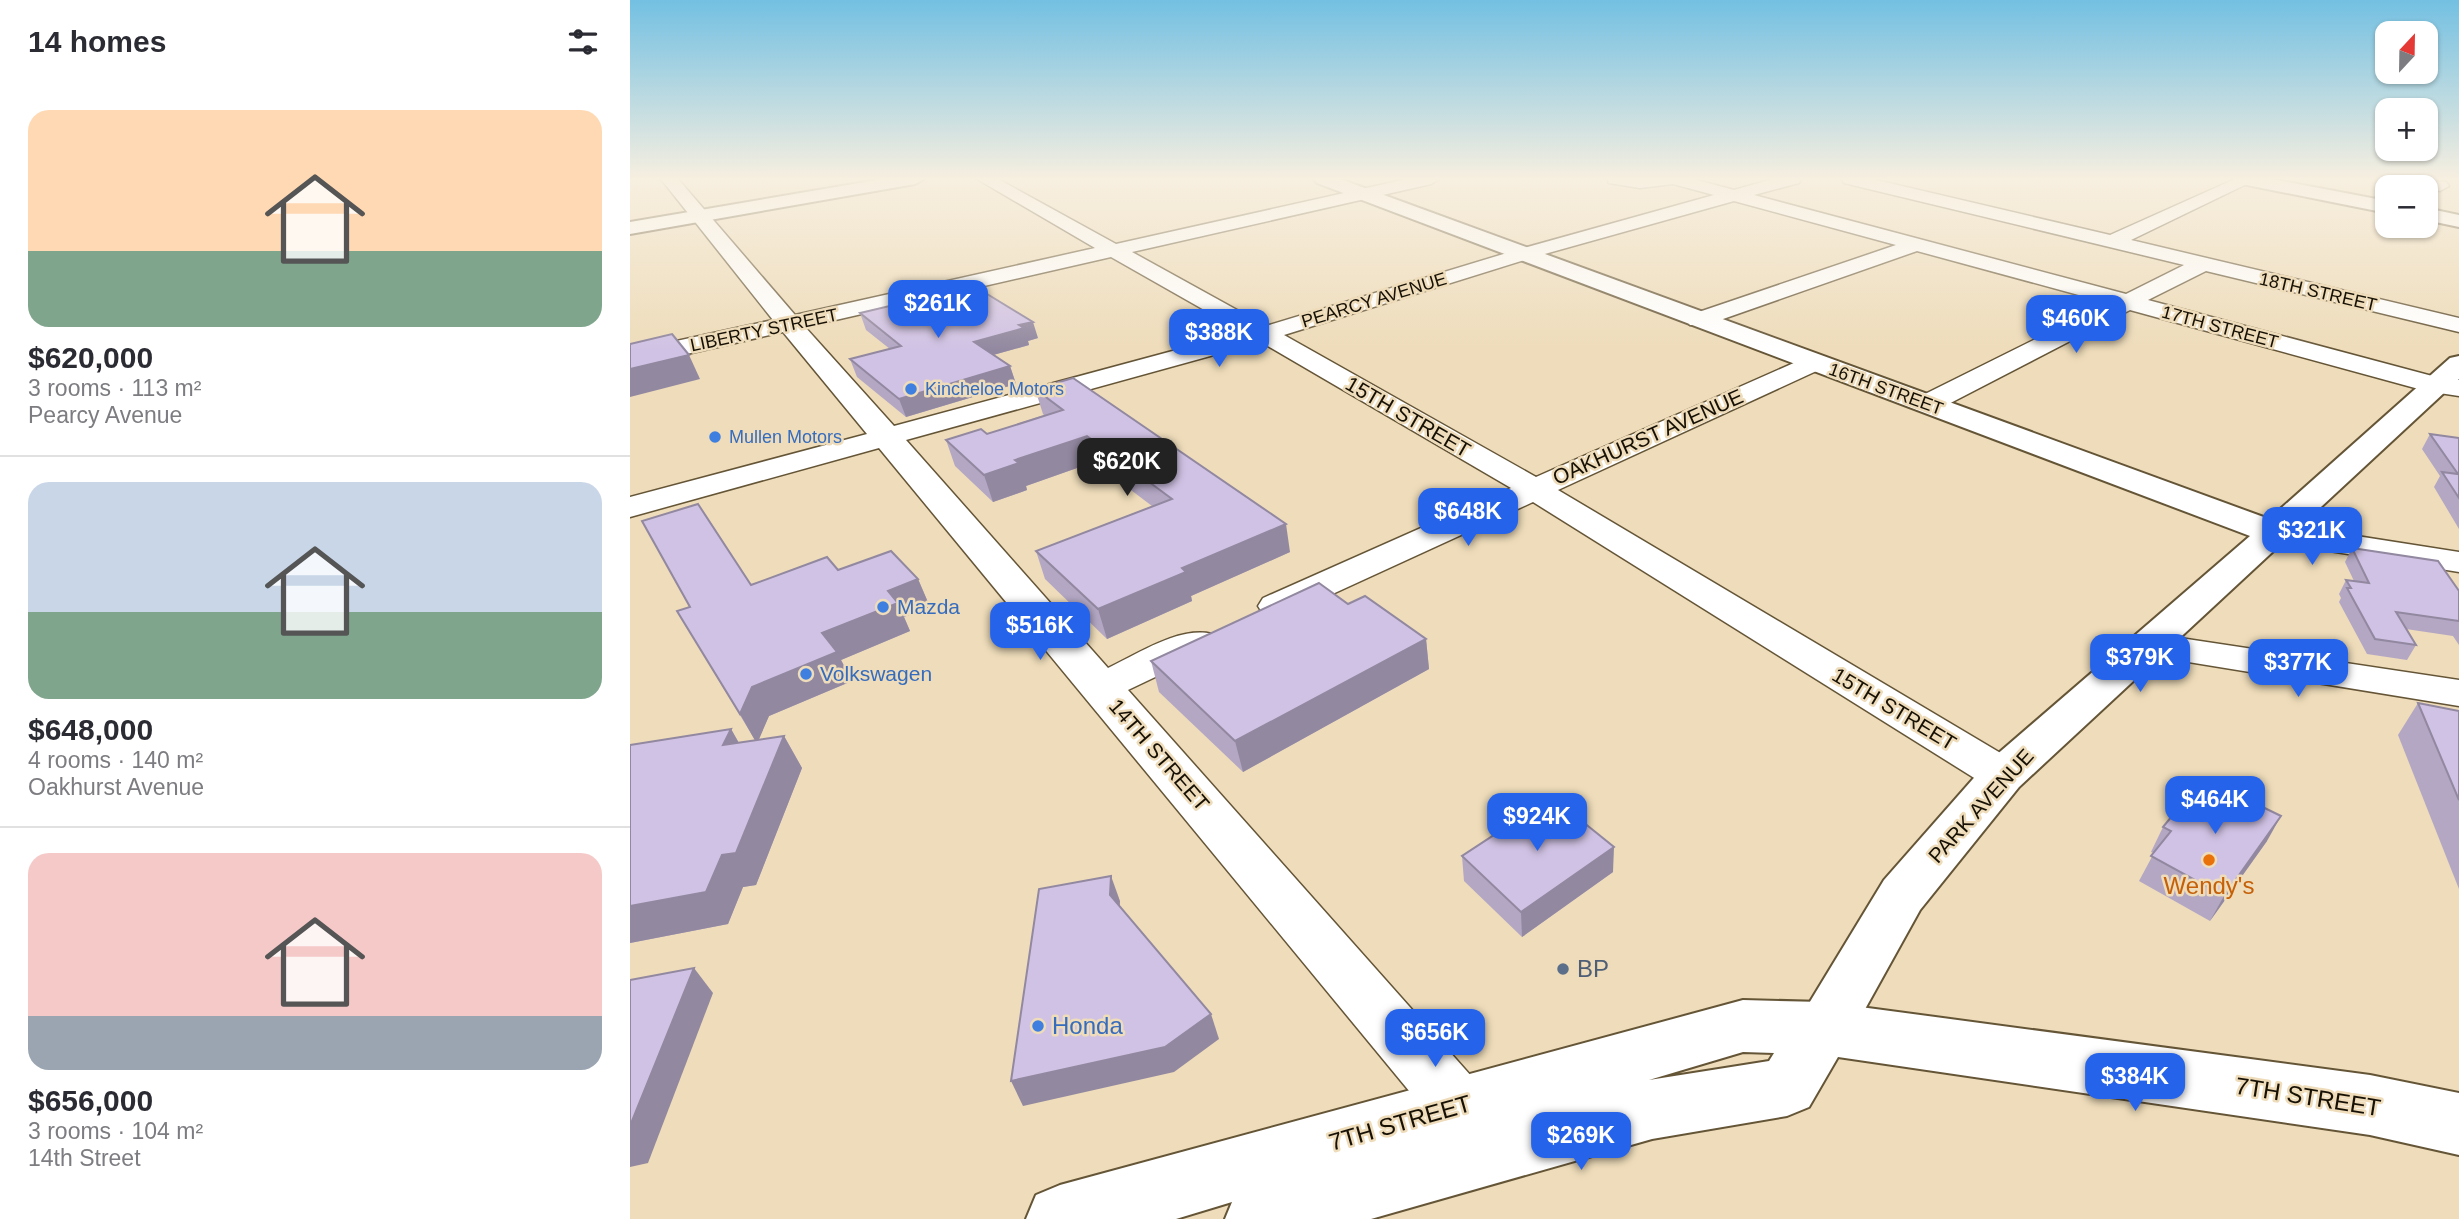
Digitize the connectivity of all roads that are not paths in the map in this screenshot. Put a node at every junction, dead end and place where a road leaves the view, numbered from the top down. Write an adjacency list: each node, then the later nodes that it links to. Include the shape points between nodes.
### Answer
1 (714, 236): 16 (street, 14TH STREET)
2 (1085, 236): 11 (street, 15TH STREET)
3 (1177, 236): 11 (street, LIBERTY STREET)
4 (1479, 236): 12 (street, 16TH STREET)
5 (1590, 236): 12 (street, PEARCY AVENUE)
6 (1883, 236): 10 (street, 17TH STREET)
7 (2086, 236): 9 (street, 18TH STREET)
8 (2124, 236): 9 (street)
9 (2111, 242): 13 (street, 18TH STREET)
10 (1916, 245): 14 (street, 17TH STREET); 15 (street)
11 (1110, 250): 16 (street, LIBERTY STREET); 18 (street, 15TH STREET)
12 (1527, 253): 15 (street, 16TH STREET); 18 (street, PEARCY AVENUE)
13 (2203, 264): 14 (street); 17 (street, 18TH STREET)
14 (2131, 303): 21 (street, 17TH STREET); 22 (street)
15 (1698, 320): 20 (street, 16TH STREET)
16 (790, 325): 19 (street, LIBERTY STREET); 23 (street, 14TH STREET)
17 (2459, 326)
18 (1264, 334): 23 (street, PEARCY AVENUE); 24 (street, 15TH STREET)
19 (630, 359)
20 (1814, 363): 22 (street, 16TH STREET); 24 (street, OAKHURST AVENUE)
21 (2451, 379): 26 (street, PARK AVENUE)
22 (1927, 404): 26 (street, 16TH STREET)
23 (885, 435): 25 (street, PEARCY AVENUE); 29 (street, 14TH STREET)
24 (1533, 488): 29 (street, OAKHURST AVENUE); 31 (street, 15TH STREET)
25 (630, 508)
26 (2274, 533): 27 (street, 16TH STREET); 28 (street, PARK AVENUE)
27 (2459, 562)
28 (2147, 645): 30 (street); 31 (street, PARK AVENUE)
29 (1100, 687): 33 (street, 14TH STREET)
30 (2459, 693)
31 (2003, 775): 32 (street, PARK AVENUE, via 1902,895)
32 (1824, 1028): 33 (street, 7TH STREET, via 1744,1026); 34 (street, 7TH STREET, via 2370,1105); 36 (street, via 1787,1087 1652,1109)
33 (1459, 1106): 35 (street, 7TH STREET)
34 (2459, 1124)
35 (1060, 1219)
36 (1259, 1219)

